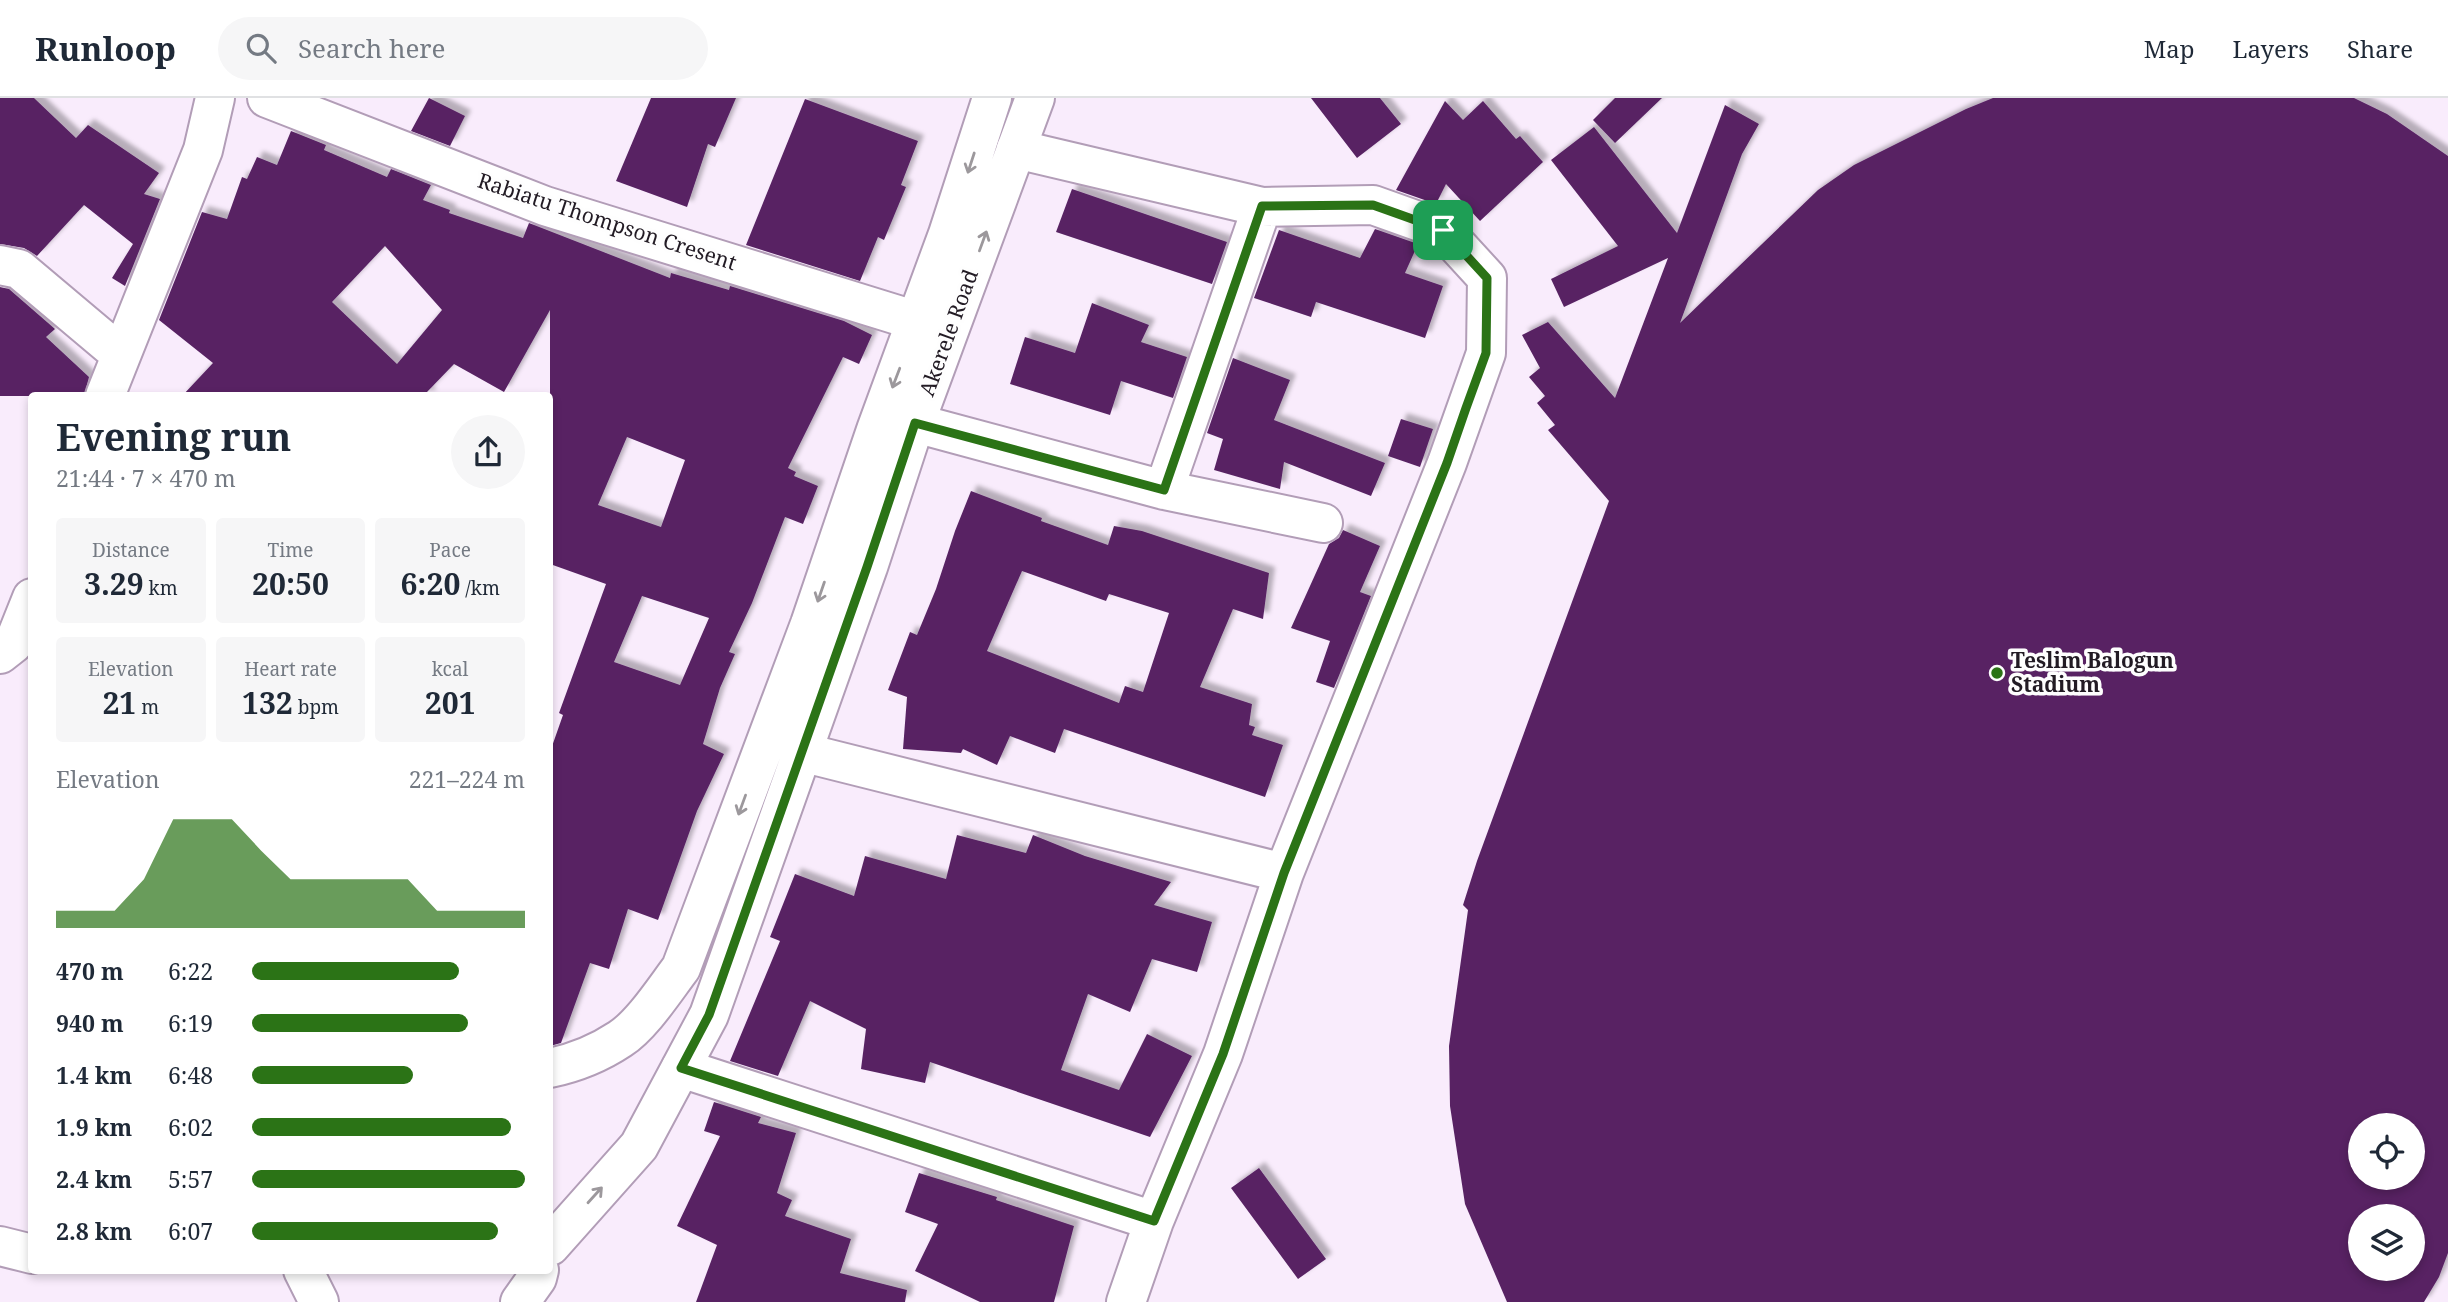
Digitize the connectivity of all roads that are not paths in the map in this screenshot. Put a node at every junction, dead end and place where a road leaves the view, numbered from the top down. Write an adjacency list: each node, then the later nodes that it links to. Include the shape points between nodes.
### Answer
1 (215, 98): 9 (street, via 203,150)
2 (267, 98): 8 (street, Rabiatu Thompson Cresent, via 545,206)
3 (992, 98): 8 (street, one-way to 8)
4 (1035, 98): 5 (street, Akerele Road)
5 (1016, 149): 6 (street); 8 (street, Akerele Road, one-way to 5)
6 (1262, 206): 12 (street); 17 (street, via 1373,205 1443,230 1487,278 1486,353)
7 (0, 265): 9 (street, via 19,269)
8 (931, 333): 11 (street, Akerele Road); 18 (street, one-way to 18, via 876,430 810,624 681,968 622,1038 575,1062)
9 (120, 354): 10 (street)
10 (106, 392)
11 (915, 423): 12 (street); 16 (street, Akerele Road)
12 (1164, 490): 13 (street)
13 (1323, 523)
14 (28, 607): 15 (street, via 14,643)
15 (0, 654)
16 (802, 752): 17 (street); 19 (street, Akerele Road, via 709,1015)
17 (1284, 873): 20 (street, via 1223,1054)
18 (553, 1067)
19 (681, 1068): 20 (street); 23 (street, Akerele Road, one-way to 19, via 639,1146)
20 (1154, 1221): 24 (street)
21 (0, 1246): 22 (street)
22 (28, 1253)
23 (553, 1262)
24 (1126, 1302)

